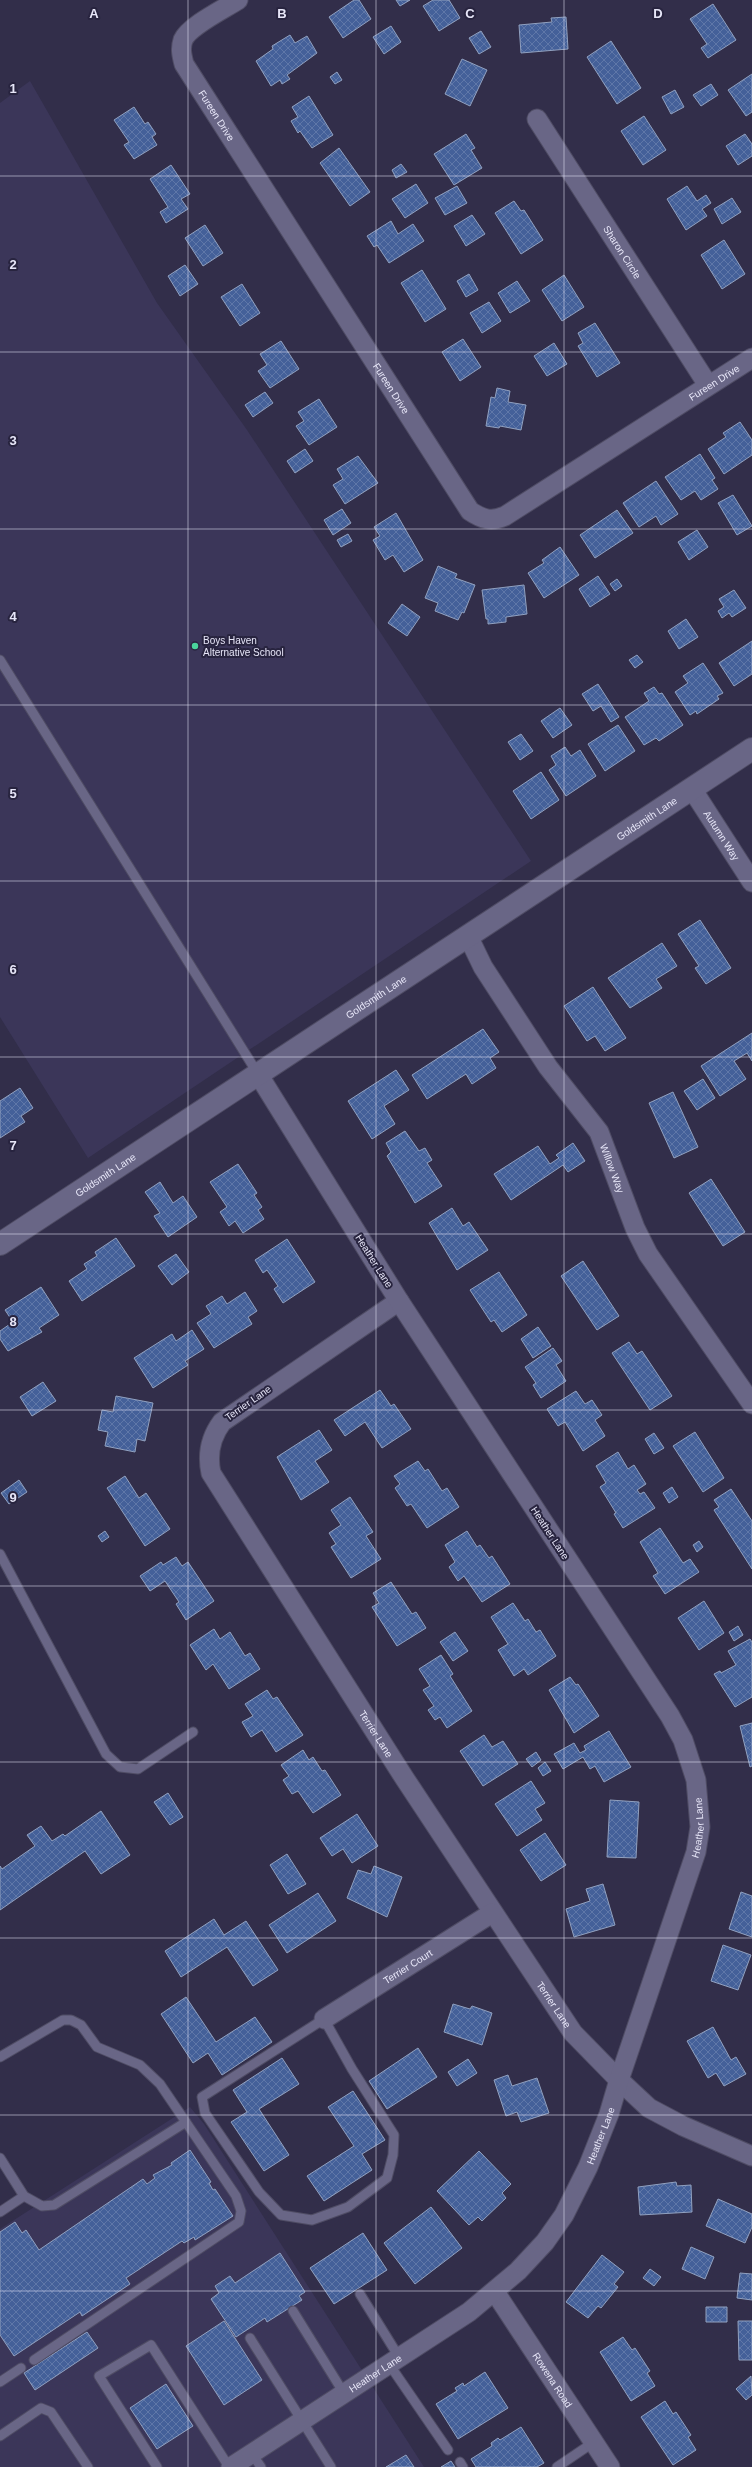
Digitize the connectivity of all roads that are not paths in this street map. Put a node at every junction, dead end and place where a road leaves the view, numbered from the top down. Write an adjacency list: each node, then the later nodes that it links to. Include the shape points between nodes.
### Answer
1 (238, 0): 4 (street, Fureen Drive, via 188,34 183,40 181,52 184,64 470,511 480,518 489,520 505,516)
2 (537, 119): 4 (street, Sharon Circle)
3 (752, 358): 4 (street, Fureen Drive)
4 (708, 385)
5 (0, 660): 10 (lane)
6 (752, 749): 7 (street, Goldsmith Lane)
7 (692, 789): 8 (street, Autumn Way); 9 (street, Goldsmith Lane)
8 (752, 882)
9 (468, 936): 10 (street, Goldsmith Lane); 13 (street, Willow Way, via 483,967 548,1067 599,1132 635,1228 648,1254)
10 (258, 1074): 11 (street, Goldsmith Lane); 12 (street, Heather Lane)
11 (1, 1241)
12 (399, 1301): 16 (street, Terrier Lane, via 222,1422 215,1431 208,1461 223,1496); 19 (street, Heather Lane, via 670,1716 691,1759 700,1802 696,1852)
13 (752, 1404)
14 (0, 1554): 15 (lane, via 106,1754 120,1767 138,1769)
15 (193, 1732)
16 (492, 1913): 17 (street, Terrier Court); 19 (street, Terrier Lane, via 573,2032)
17 (324, 2019): 17 (lane, via 202,2097 205,2113 259,2192 281,2214 312,2220 348,2207 387,2178 393,2155 394,2135)
18 (0, 2057): 20 (lane, via 63,2020 71,2020 81,2025 97,2047 140,2065 160,2084)
19 (619, 2080): 21 (street, Terrier Lane, via 649,2108); 25 (street, Heather Lane, via 588,2167 564,2214 545,2242)
20 (186, 2122): 23 (lane, via 54,2205 42,2206); 29 (lane, via 236,2196 242,2211 239,2222)
21 (752, 2156)
22 (0, 2158): 23 (lane)
23 (24, 2196): 24 (lane)
24 (0, 2212)
25 (495, 2292): 30 (street, Heather Lane, via 470,2312); 36 (street, Rowena Road)
26 (360, 2294): 30 (lane)
27 (293, 2311): 33 (lane)
28 (250, 2338): 34 (lane)
29 (34, 2360)
30 (394, 2360): 33 (street, Heather Lane); 37 (lane)
31 (21, 2368): 32 (lane)
32 (0, 2382)
33 (345, 2394): 34 (street, Heather Lane)
34 (302, 2422): 38 (street, Heather Lane); 42 (lane)
35 (0, 2436): 39 (lane, via 41,2408 51,2412)
36 (594, 2442): 43 (lane); 44 (street, Rowena Road)
37 (448, 2450)
38 (256, 2460): 41 (street, Heather Lane)
39 (88, 2467)
40 (158, 2467): 41 (lane, via 99,2376 151,2345)
41 (230, 2467)
42 (331, 2467)
43 (557, 2467)
44 (610, 2467)

